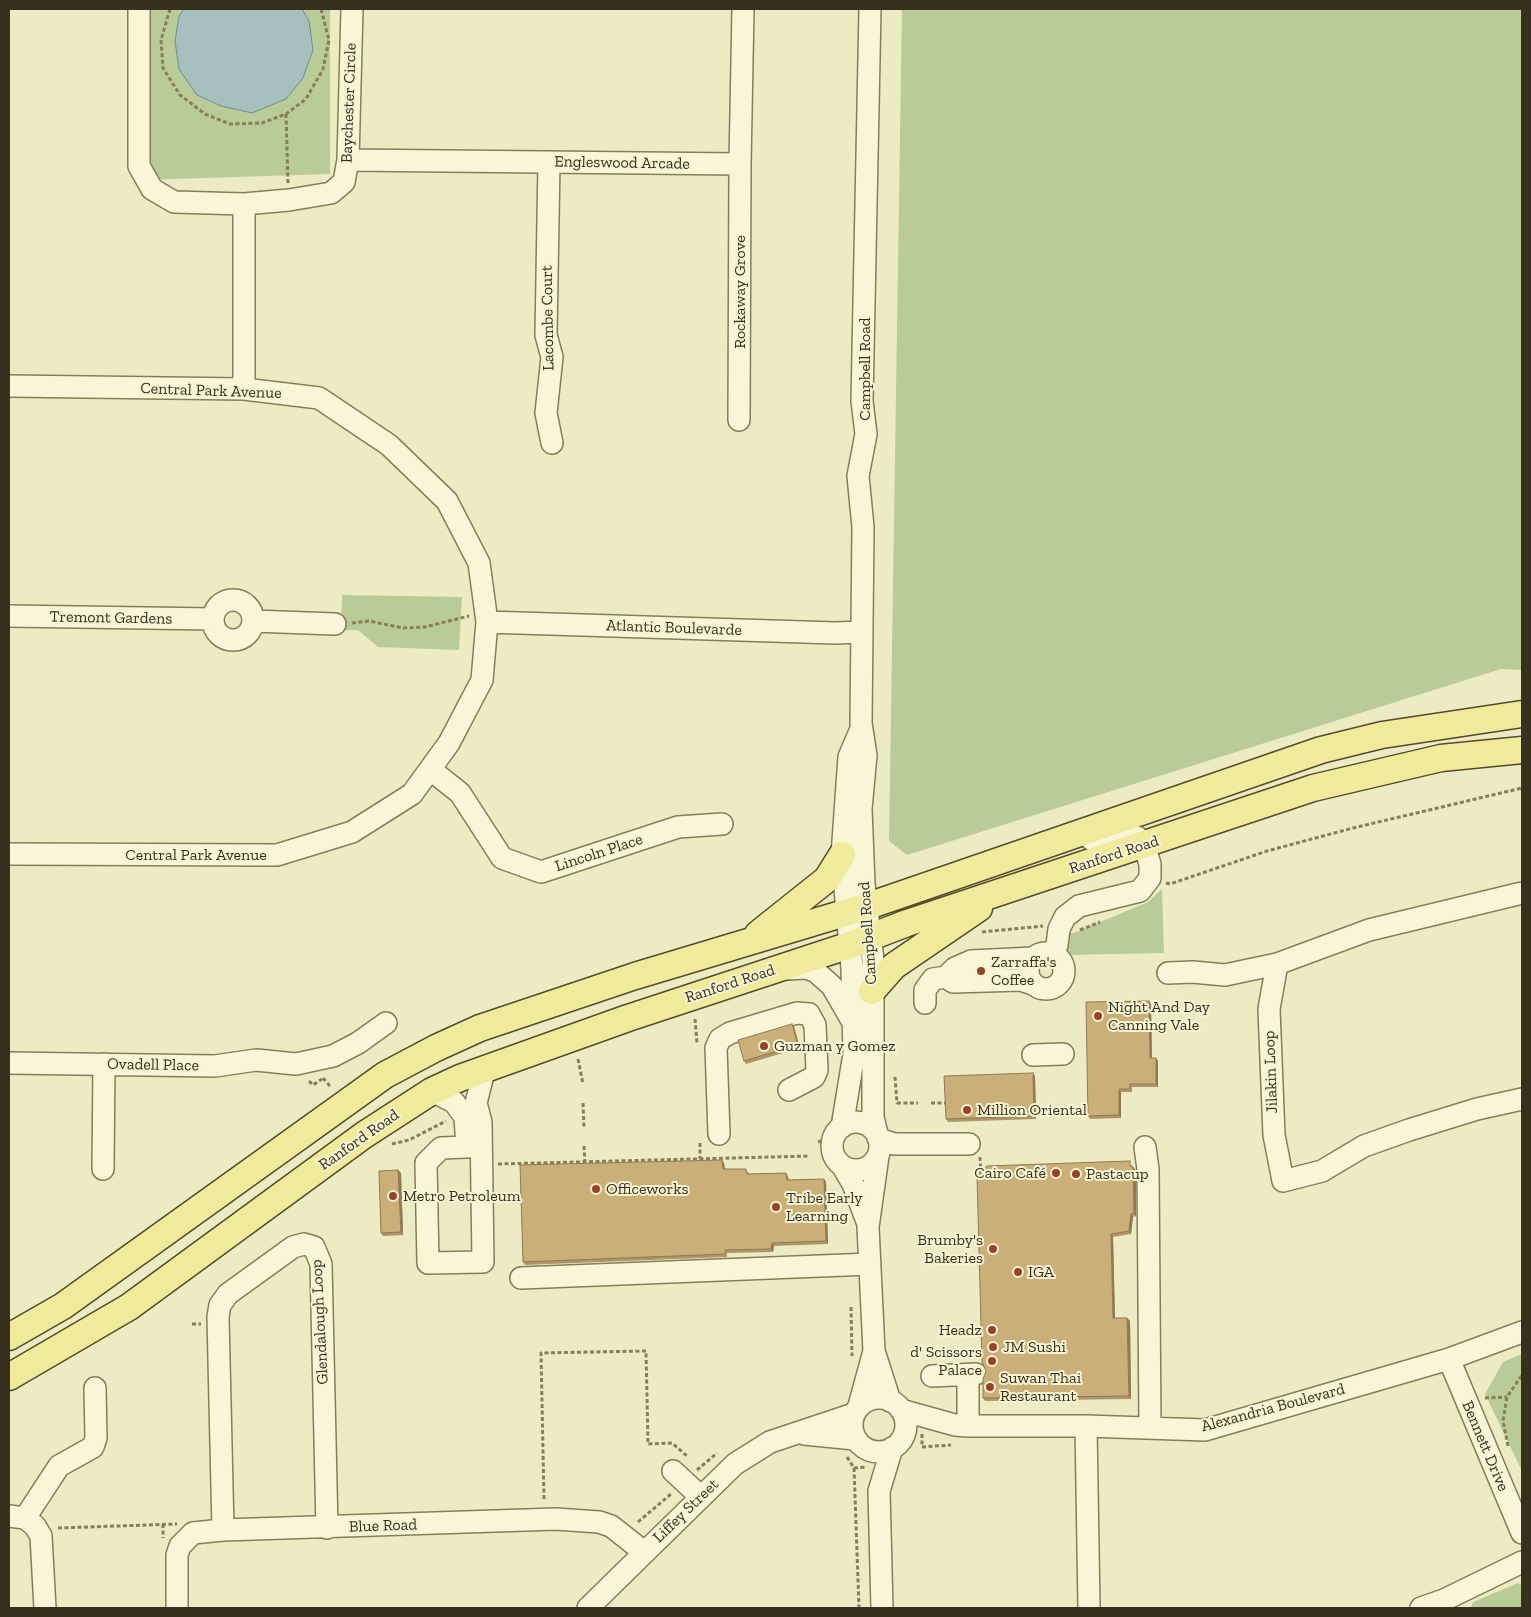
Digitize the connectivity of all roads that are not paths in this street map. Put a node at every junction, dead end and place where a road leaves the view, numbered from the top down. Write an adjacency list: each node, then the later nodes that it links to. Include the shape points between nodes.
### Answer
1 (139, 9): 8 (street, Baychester Circle, via 139,166 152,189 174,202)
2 (352, 9): 5 (street, Baychester Circle)
3 (742, 9): 7 (street)
4 (870, 9): 16 (street, Campbell Road, via 862,401 866,434 858,476 863,527)
5 (348, 160): 6 (street, Engleswood Arcade); 8 (street, Baychester Circle, via 344,182 331,193)
6 (548, 162): 7 (street, Engleswood Arcade); 12 (street, Lacombe Court, via 546,335 552,357 546,414)
7 (740, 164): 11 (street, Rockaway Grove)
8 (244, 204): 10 (street)
9 (9, 386): 10 (street, Central Park Avenue)
10 (244, 389): 14 (street, Central Park Avenue, via 319,398 389,445 447,501 479,563)
11 (739, 420)
12 (552, 443)
13 (9, 616): 15 (street, Tremont Gardens, via 213,619 217,632 236,640 248,633 253,621)
14 (487, 619): 16 (street, Atlantic Boulevarde); 20 (street, Central Park Avenue, via 482,680)
15 (335, 624)
16 (861, 632): 18 (street, Campbell Road)
17 (1522, 714): 22 (main road, Ranford Road, via 1382,735 1321,750)
18 (861, 728): 25 (street, Campbell Road, via 849,758); 28 (street, Campbell Road, via 866,755 861,809 864,884)
19 (1522, 750): 23 (main road, Ranford Road, via 1441,758 1376,771 1313,788)
20 (431, 770): 21 (street, Lincoln Place, via 460,793 502,858 541,872 678,827); 24 (street, Central Park Avenue, via 412,794 352,832 277,856)
21 (722, 824)
22 (1056, 841): 23 (street, via 1080,844 1117,832 1137,837); 28 (main road, Ranford Road)
23 (1144, 845): 26 (main road, Ranford Road); 31 (street, via 1150,864 1150,878 1140,891 1079,906 1065,917 1057,945)
24 (9, 854)
25 (842, 855): 28 (street, Campbell Road); 30 (main road, via 827,879)
26 (1005, 891): 29 (main road, Ranford Road, via 907,923); 37 (main road, via 894,966)
27 (1522, 893): 32 (street, via 1369,930)
28 (857, 909): 29 (street, Campbell Road); 30 (main road, Ranford Road)
29 (861, 942): 33 (main road, Ranford Road); 37 (street, Campbell Road); 40 (street, Campbell Road)
30 (744, 945): 60 (main road, Ranford Road, via 525,1012 436,1048 378,1080 63,1306)
31 (1043, 956): 35 (street, via 971,961 955,968); 36 (street, via 1064,966); 36 (street, via 1028,968 1030,979)
32 (1277, 964): 34 (street, via 1225,975); 48 (street, Jilakin Loop, via 1269,1009 1274,1135 1282,1181 1322,1170 1364,1146 1409,1130)
33 (774, 970): 40 (street, Campbell Road, via 806,968 815,971 838,993); 45 (main road, Ranford Road)
34 (1168, 973)
35 (946, 977): 36 (street, via 953,982 1021,980); 38 (street, via 933,979 925,990)
36 (1057, 987)
37 (872, 991): 51 (street, Campbell Road, via 873,1117)
38 (925, 1003)
39 (386, 1023): 44 (street, Ovadell Place, via 333,1056 296,1064 256,1060 215,1066)
40 (854, 1026): 49 (street, Campbell Road, via 854,1054)
41 (1063, 1054): 42 (street)
42 (1033, 1055)
43 (9, 1062): 44 (street, Ovadell Place)
44 (104, 1064): 55 (street)
45 (485, 1067): 47 (main road, Ranford Road); 47 (street, via 476,1103 481,1122 483,1262 428,1263 426,1163 440,1148 467,1146 465,1117 454,1102)
46 (790, 1090): 50 (street, via 814,1077 817,1070 815,1025 809,1014 797,1014 730,1033 720,1039 716,1048)
47 (432, 1091): 64 (main road, Ranford Road, via 364,1135 129,1307)
48 (1522, 1099)
49 (842, 1127): 51 (street, via 850,1123 867,1125); 54 (street, via 836,1133 832,1147)
50 (719, 1134)
51 (881, 1147): 53 (street, via 925,1140); 54 (street, via 866,1168); 56 (street, Campbell Road)
52 (1144, 1147): 70 (street, via 1148,1169)
53 (974, 1150)
54 (843, 1167): 56 (street, Campbell Road, via 853,1184)
55 (103, 1169)
56 (868, 1227): 57 (street, Campbell Road)
57 (870, 1264): 58 (street); 61 (street, Campbell Road)
58 (521, 1278)
59 (1522, 1332): 62 (street, Alexandria Boulevard)
60 (9, 1337)
61 (874, 1351): 66 (street, Campbell Road); 67 (street, Campbell Road)
62 (1449, 1359): 70 (street, Alexandria Boulevard, via 1205,1430); 80 (street, Bennett Drive)
63 (932, 1376): 68 (street, via 972,1374)
64 (9, 1377)
65 (95, 1388): 77 (street, via 96,1438 93,1447 59,1466)
66 (895, 1405): 67 (street, via 875,1398); 68 (street, Alexandria Boulevard); 73 (street, Campbell Road, via 905,1424)
67 (857, 1410): 71 (street, Liffey Street); 72 (street, Campbell Road, via 852,1422)
68 (961, 1426): 69 (street, Alexandria Boulevard); 73 (street, Alexandria Boulevard)
69 (1086, 1426): 70 (street, Alexandria Boulevard); 88 (street)
70 (1150, 1428)
71 (796, 1433): 72 (street, Liffey Street); 76 (street, Liffey Street, via 770,1442 735,1464)
72 (858, 1443): 73 (street, via 878,1452); 75 (street, Campbell Road, via 861,1468)
73 (897, 1443): 75 (street, Campbell Road)
74 (686, 1473): 76 (street)
75 (879, 1491): 87 (street, Campbell Road)
76 (701, 1497): 81 (street, Liffey Street)
77 (17, 1517): 84 (street, via 34,1526 41,1536)
78 (327, 1528): 79 (street, Blue Road); 79 (street, Glendalough Loop, via 321,1264 314,1247 304,1244 293,1247 228,1294 220,1305); 81 (street, Blue Road, via 556,1519 598,1522 611,1526)
79 (223, 1530): 85 (street, Blue Road, via 193,1533 180,1546 175,1564)
80 (1522, 1533)
81 (644, 1552): 86 (street, Liffey Street)
82 (1522, 1562): 83 (street)
83 (1446, 1604): 89 (street)
84 (45, 1608)
85 (177, 1608)
86 (588, 1608)
87 (882, 1608)
88 (1088, 1608)
89 (1422, 1608)

